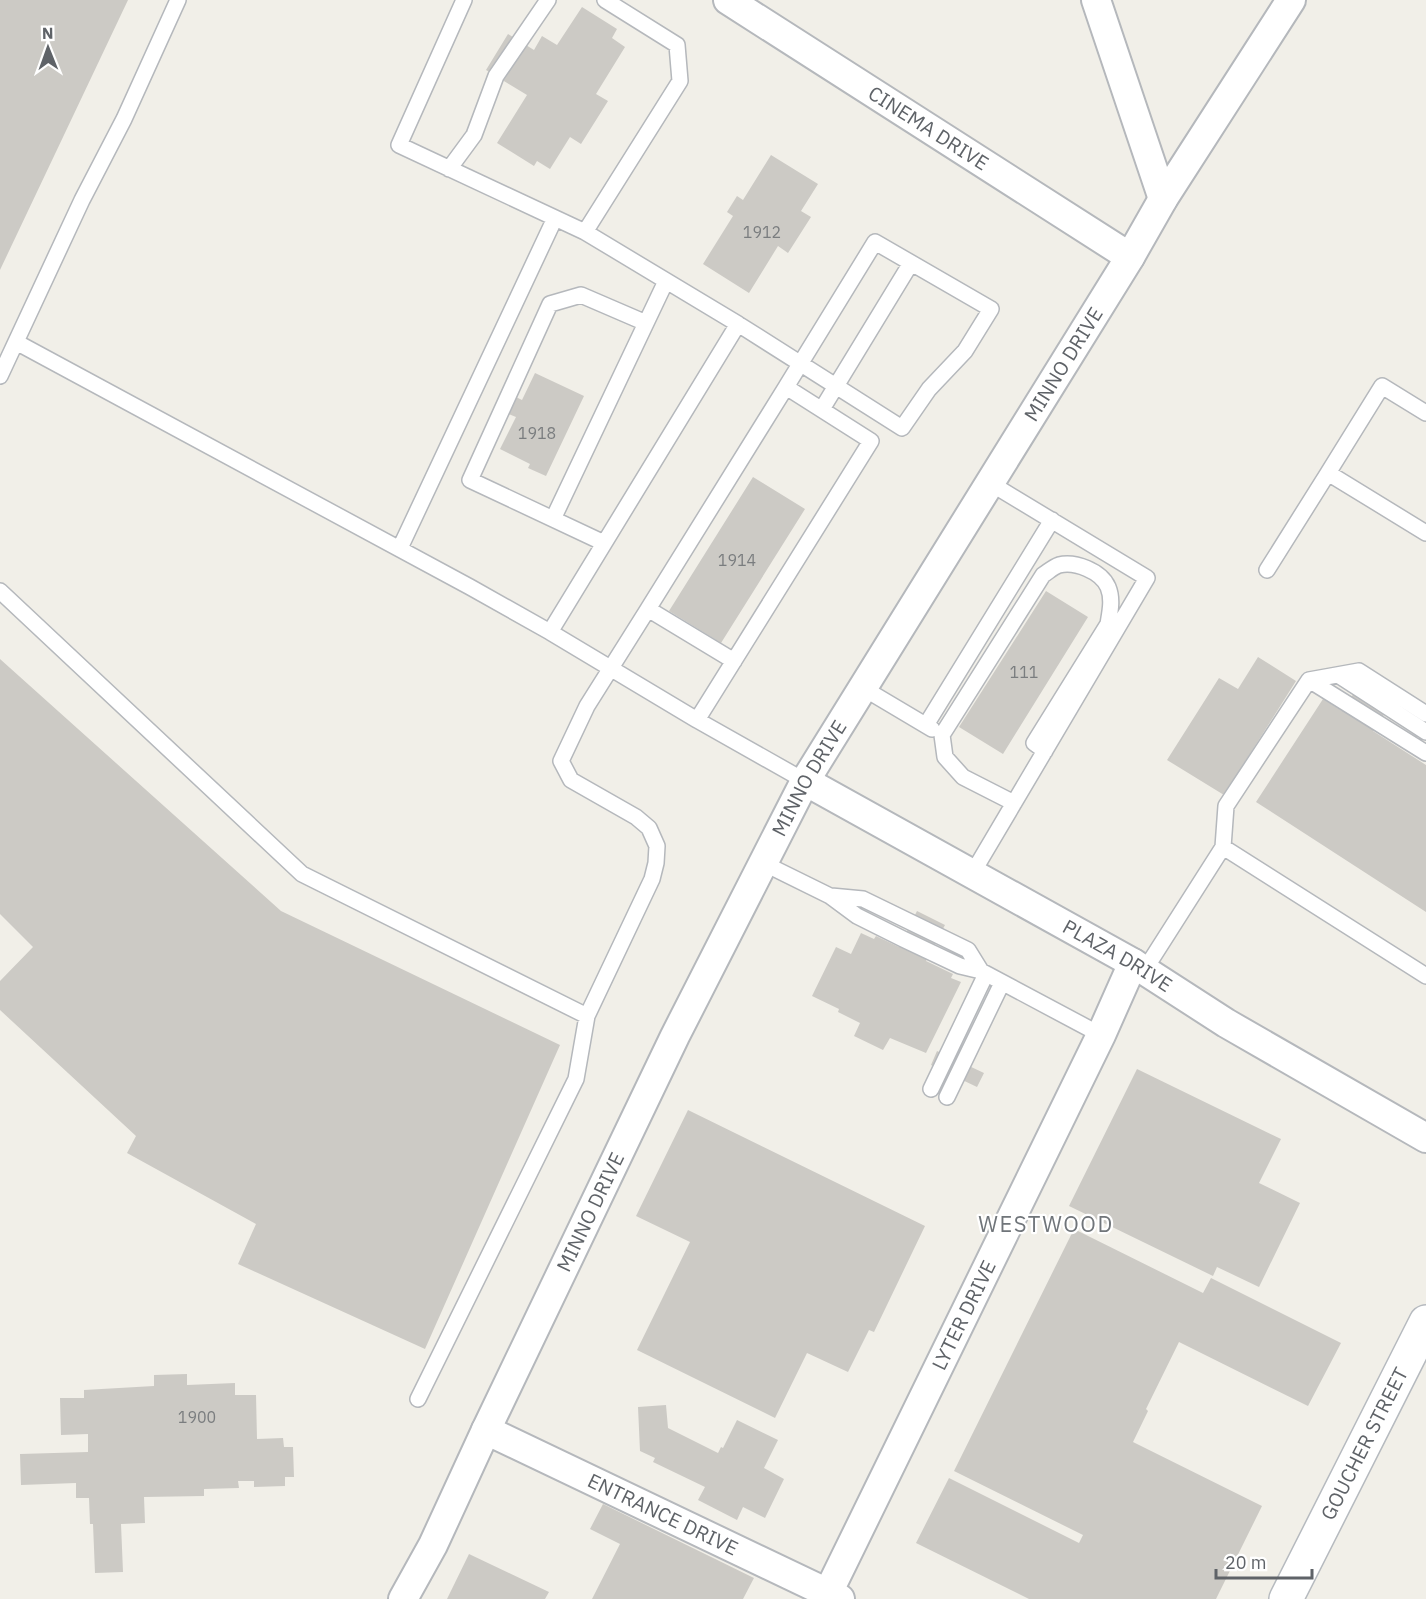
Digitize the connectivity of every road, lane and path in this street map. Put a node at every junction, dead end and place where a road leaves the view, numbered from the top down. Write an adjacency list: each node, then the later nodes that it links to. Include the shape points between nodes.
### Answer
1 (178, 0): 17 (lane)
2 (464, 0): 8 (lane, via 399,145)
3 (548, 0): 8 (lane, via 496,76 474,135)
4 (605, 0): 11 (lane, via 677,45 680,81)
5 (728, 0): 12 (street, CINEMA DRIVE)
6 (1095, 0): 9 (street)
7 (1291, 0): 9 (street, MINNO DRIVE)
8 (449, 169): 10 (lane)
9 (1162, 199): 12 (street, MINNO DRIVE)
10 (555, 218): 11 (lane); 30 (lane)
11 (585, 232): 14 (lane)
12 (1130, 257): 25 (street, MINNO DRIVE)
13 (911, 263): 18 (lane, via 875,242); 21 (lane); 21 (lane, via 991,309 965,351 929,389 902,428)
14 (666, 281): 15 (lane); 16 (lane)
15 (646, 323): 26 (lane); 26 (lane, via 580,295 550,304 470,480)
16 (738, 324): 18 (lane); 29 (lane)
17 (16, 342): 19 (lane); 30 (lane)
18 (800, 364): 20 (lane); 21 (lane)
19 (0, 376)
20 (786, 387): 22 (lane); 33 (lane)
21 (837, 387): 22 (lane)
22 (822, 410): 35 (lane, via 872,441)
23 (1426, 413): 24 (lane, via 1382,386)
24 (1328, 473): 28 (lane); 31 (lane)
25 (990, 483): 27 (lane); 39 (street, MINNO DRIVE)
26 (553, 519): 29 (lane)
27 (1052, 520): 42 (lane); 45 (lane, via 1147,578)
28 (1426, 533)
29 (604, 543): 34 (lane)
30 (400, 548): 34 (lane)
31 (1267, 570)
32 (0, 591): 56 (lane, via 302,874)
33 (648, 609): 35 (lane); 36 (lane)
34 (550, 632): 36 (lane)
35 (734, 661): 41 (lane)
36 (610, 669): 41 (lane); 56 (lane, via 561,761 571,780 649,828 657,846 656,863)
37 (1338, 675): 38 (lane); 40 (lane, via 1359,671); 43 (lane)
38 (1309, 680): 46 (lane); 49 (lane, via 1226,806)
39 (863, 688): 42 (lane); 47 (street, MINNO DRIVE)
40 (1426, 714)
41 (697, 720): 47 (lane)
42 (926, 725): 44 (lane)
43 (1426, 732)
44 (942, 735): 45 (lane, via 1043,575 1057,565 1075,563 1108,585 1112,604 1108,624 1034,743); 48 (lane, via 945,757 963,777)
45 (1045, 751): 48 (lane)
46 (1426, 753)
47 (804, 781): 50 (street, MINNO DRIVE); 51 (street, PLAZA DRIVE)
48 (1014, 803): 51 (lane)
49 (1223, 847): 52 (lane); 54 (lane)
50 (763, 863): 53 (lane, via 830,896 863,899 968,950); 63 (street, MINNO DRIVE, via 675,1036)
51 (972, 874): 52 (street, PLAZA DRIVE)
52 (1138, 967): 57 (street, LYTER DRIVE); 60 (street, PLAZA DRIVE, via 1226,1023)
53 (984, 973): 55 (lane); 58 (lane)
54 (1426, 976)
55 (1002, 983): 57 (lane); 59 (lane)
56 (587, 1016): 62 (lane, via 576,1079)
57 (1101, 1035): 64 (street, LYTER DRIVE)
58 (931, 1089)
59 (947, 1097)
60 (1426, 1138)
61 (1426, 1322): 66 (main road, GOUCHER STREET)
62 (418, 1399)
63 (486, 1430): 64 (street, ENTRANCE DRIVE); 65 (street, MINNO DRIVE, via 433,1545)
64 (831, 1597)
65 (403, 1599)
66 (1286, 1599)

